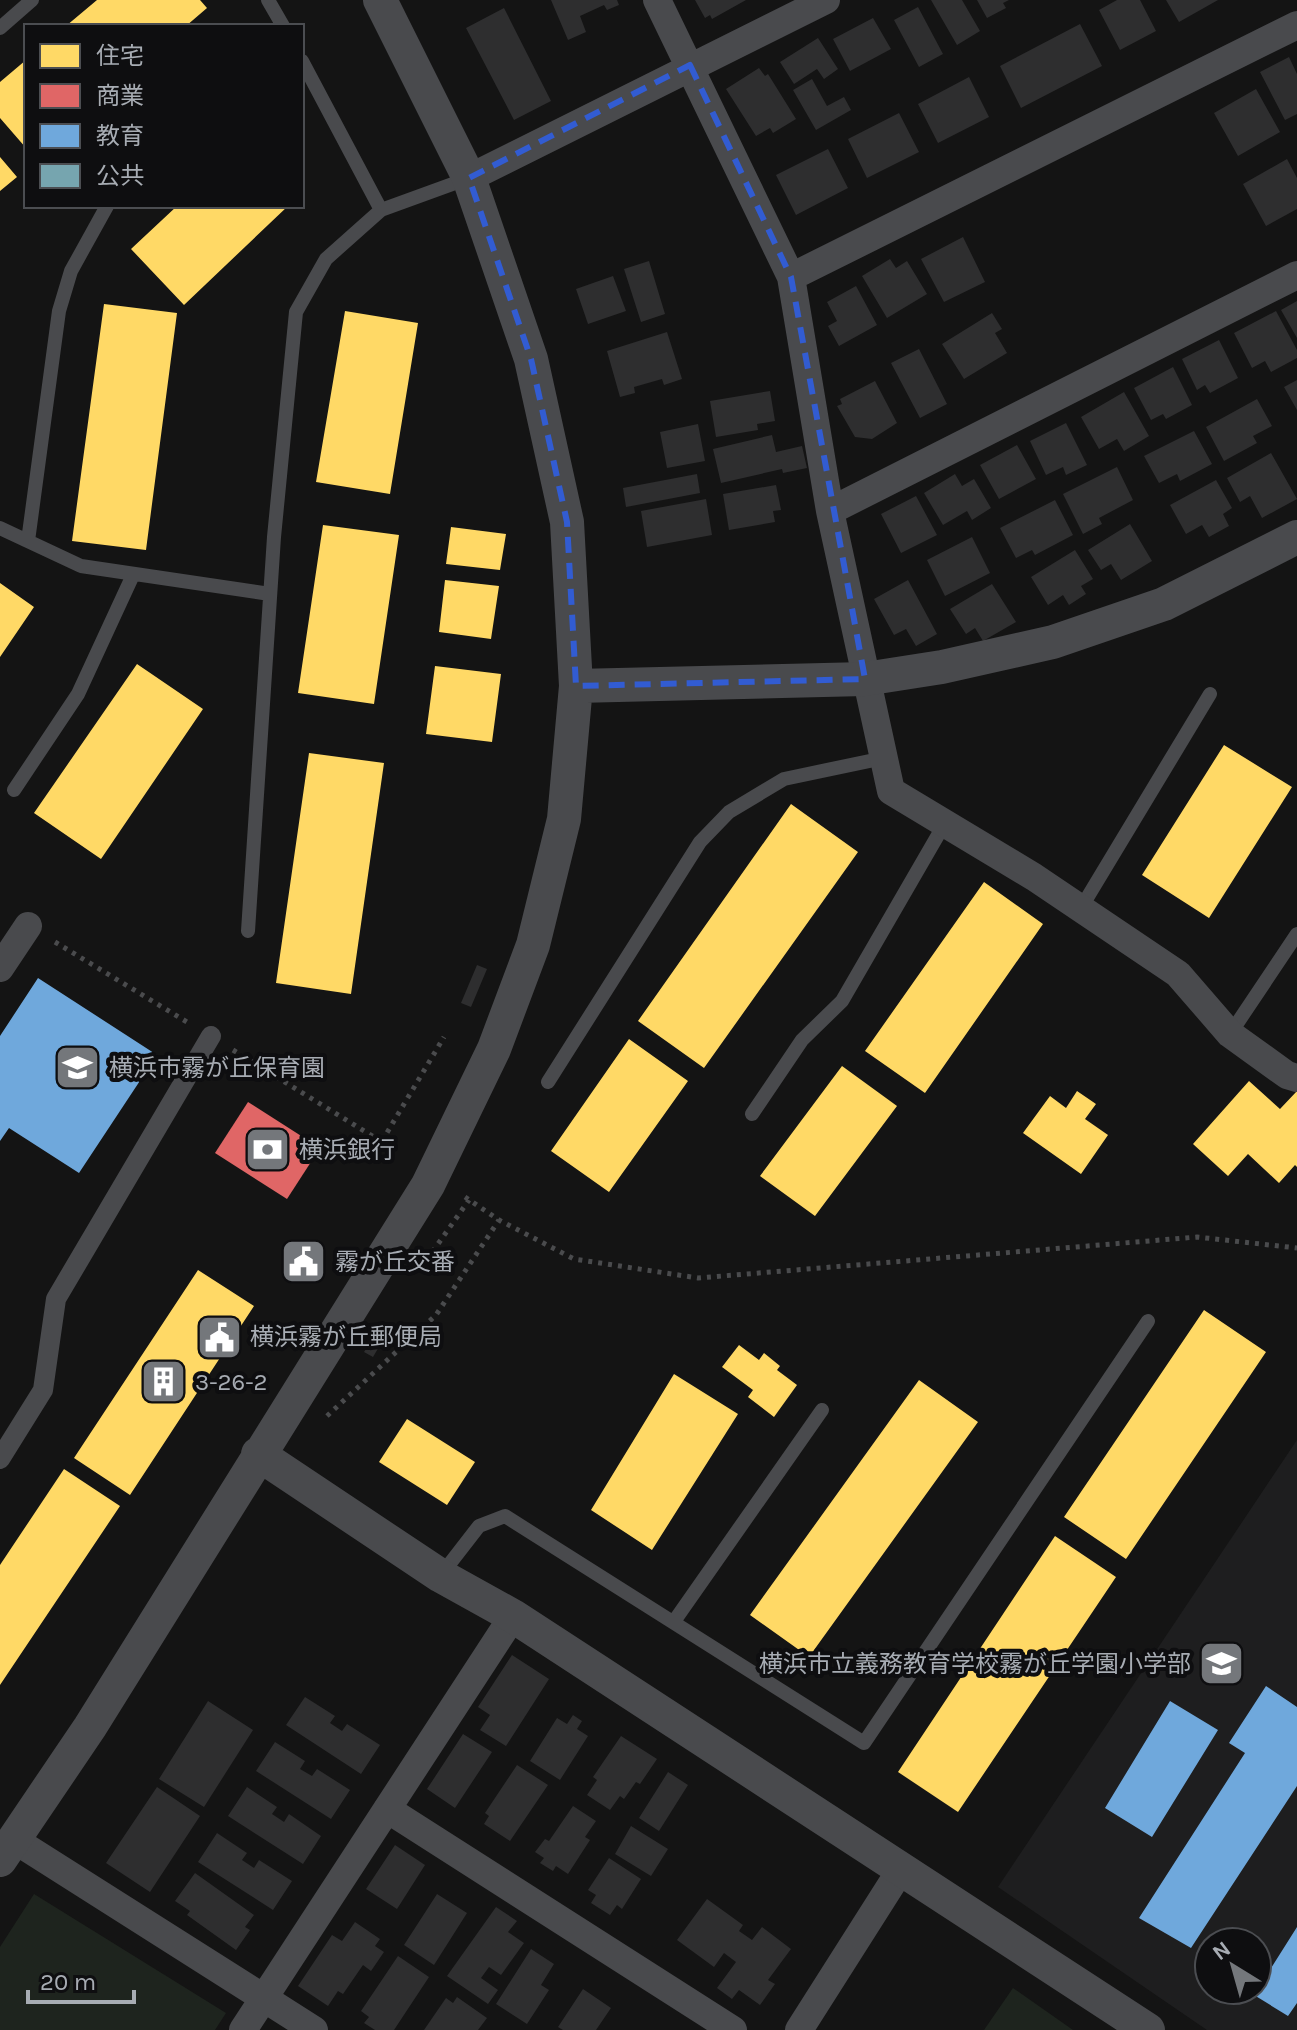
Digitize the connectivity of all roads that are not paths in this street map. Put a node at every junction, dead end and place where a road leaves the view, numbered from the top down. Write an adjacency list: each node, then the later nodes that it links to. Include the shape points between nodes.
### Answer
1 (32, 0): 10 (lane)
2 (268, 0): 8 (lane)
3 (380, 0): 13 (street)
4 (657, 0): 12 (street)
5 (826, 0): 12 (street)
6 (1295, 0): 7 (street)
7 (1297, 9)
8 (282, 24)
9 (1297, 25): 17 (street)
10 (0, 28)
11 (304, 65): 15 (lane)
12 (690, 65): 13 (street); 17 (street)
13 (469, 178): 15 (lane); 25 (street, via 531,359 567,522)
14 (106, 208): 21 (lane, via 71,271 59,311)
15 (381, 210): 23 (lane, via 326,259 296,312)
16 (1297, 275): 18 (street)
17 (791, 277): 18 (street)
18 (830, 511): 24 (street)
19 (0, 528): 21 (lane)
20 (1297, 537): 24 (street, via 1164,604 1053,642)
21 (28, 541): 22 (lane, via 81,566)
22 (133, 575): 23 (lane); 28 (lane, via 78,694)
23 (270, 594): 32 (lane)
24 (865, 679): 25 (street); 27 (street)
25 (576, 686): 42 (street, via 564,819 533,945 494,1049 428,1185)
26 (1210, 694): 30 (lane)
27 (884, 758): 29 (street, via 891,791); 38 (lane, via 784,779 729,812 700,842)
28 (14, 790)
29 (945, 823): 30 (street); 39 (lane, via 842,1001 802,1040)
30 (1081, 908): 35 (street, via 1178,974)
31 (28, 926): 34 (street)
32 (248, 931)
33 (1297, 934): 35 (lane)
34 (0, 968)
35 (1230, 1034): 37 (street)
36 (211, 1036): 43 (street, via 56,1299 43,1390)
37 (1297, 1078)
38 (548, 1082)
39 (752, 1114)
40 (1148, 1321): 46 (lane, via 864,1743)
41 (822, 1410): 46 (lane)
42 (258, 1454): 44 (street); 48 (street, via 90,1727)
43 (0, 1459)
44 (441, 1576): 45 (street); 46 (lane, via 479,1526 505,1516)
45 (513, 1616): 47 (street); 49 (street)
46 (675, 1620)
47 (387, 1809): 50 (street); 53 (street)
48 (4, 1843): 50 (street)
49 (900, 1871): 54 (street); 55 (street)
50 (264, 1997): 51 (street); 52 (street)
51 (243, 2030)
52 (314, 2030)
53 (733, 2030)
54 (799, 2030)
55 (1148, 2030)

